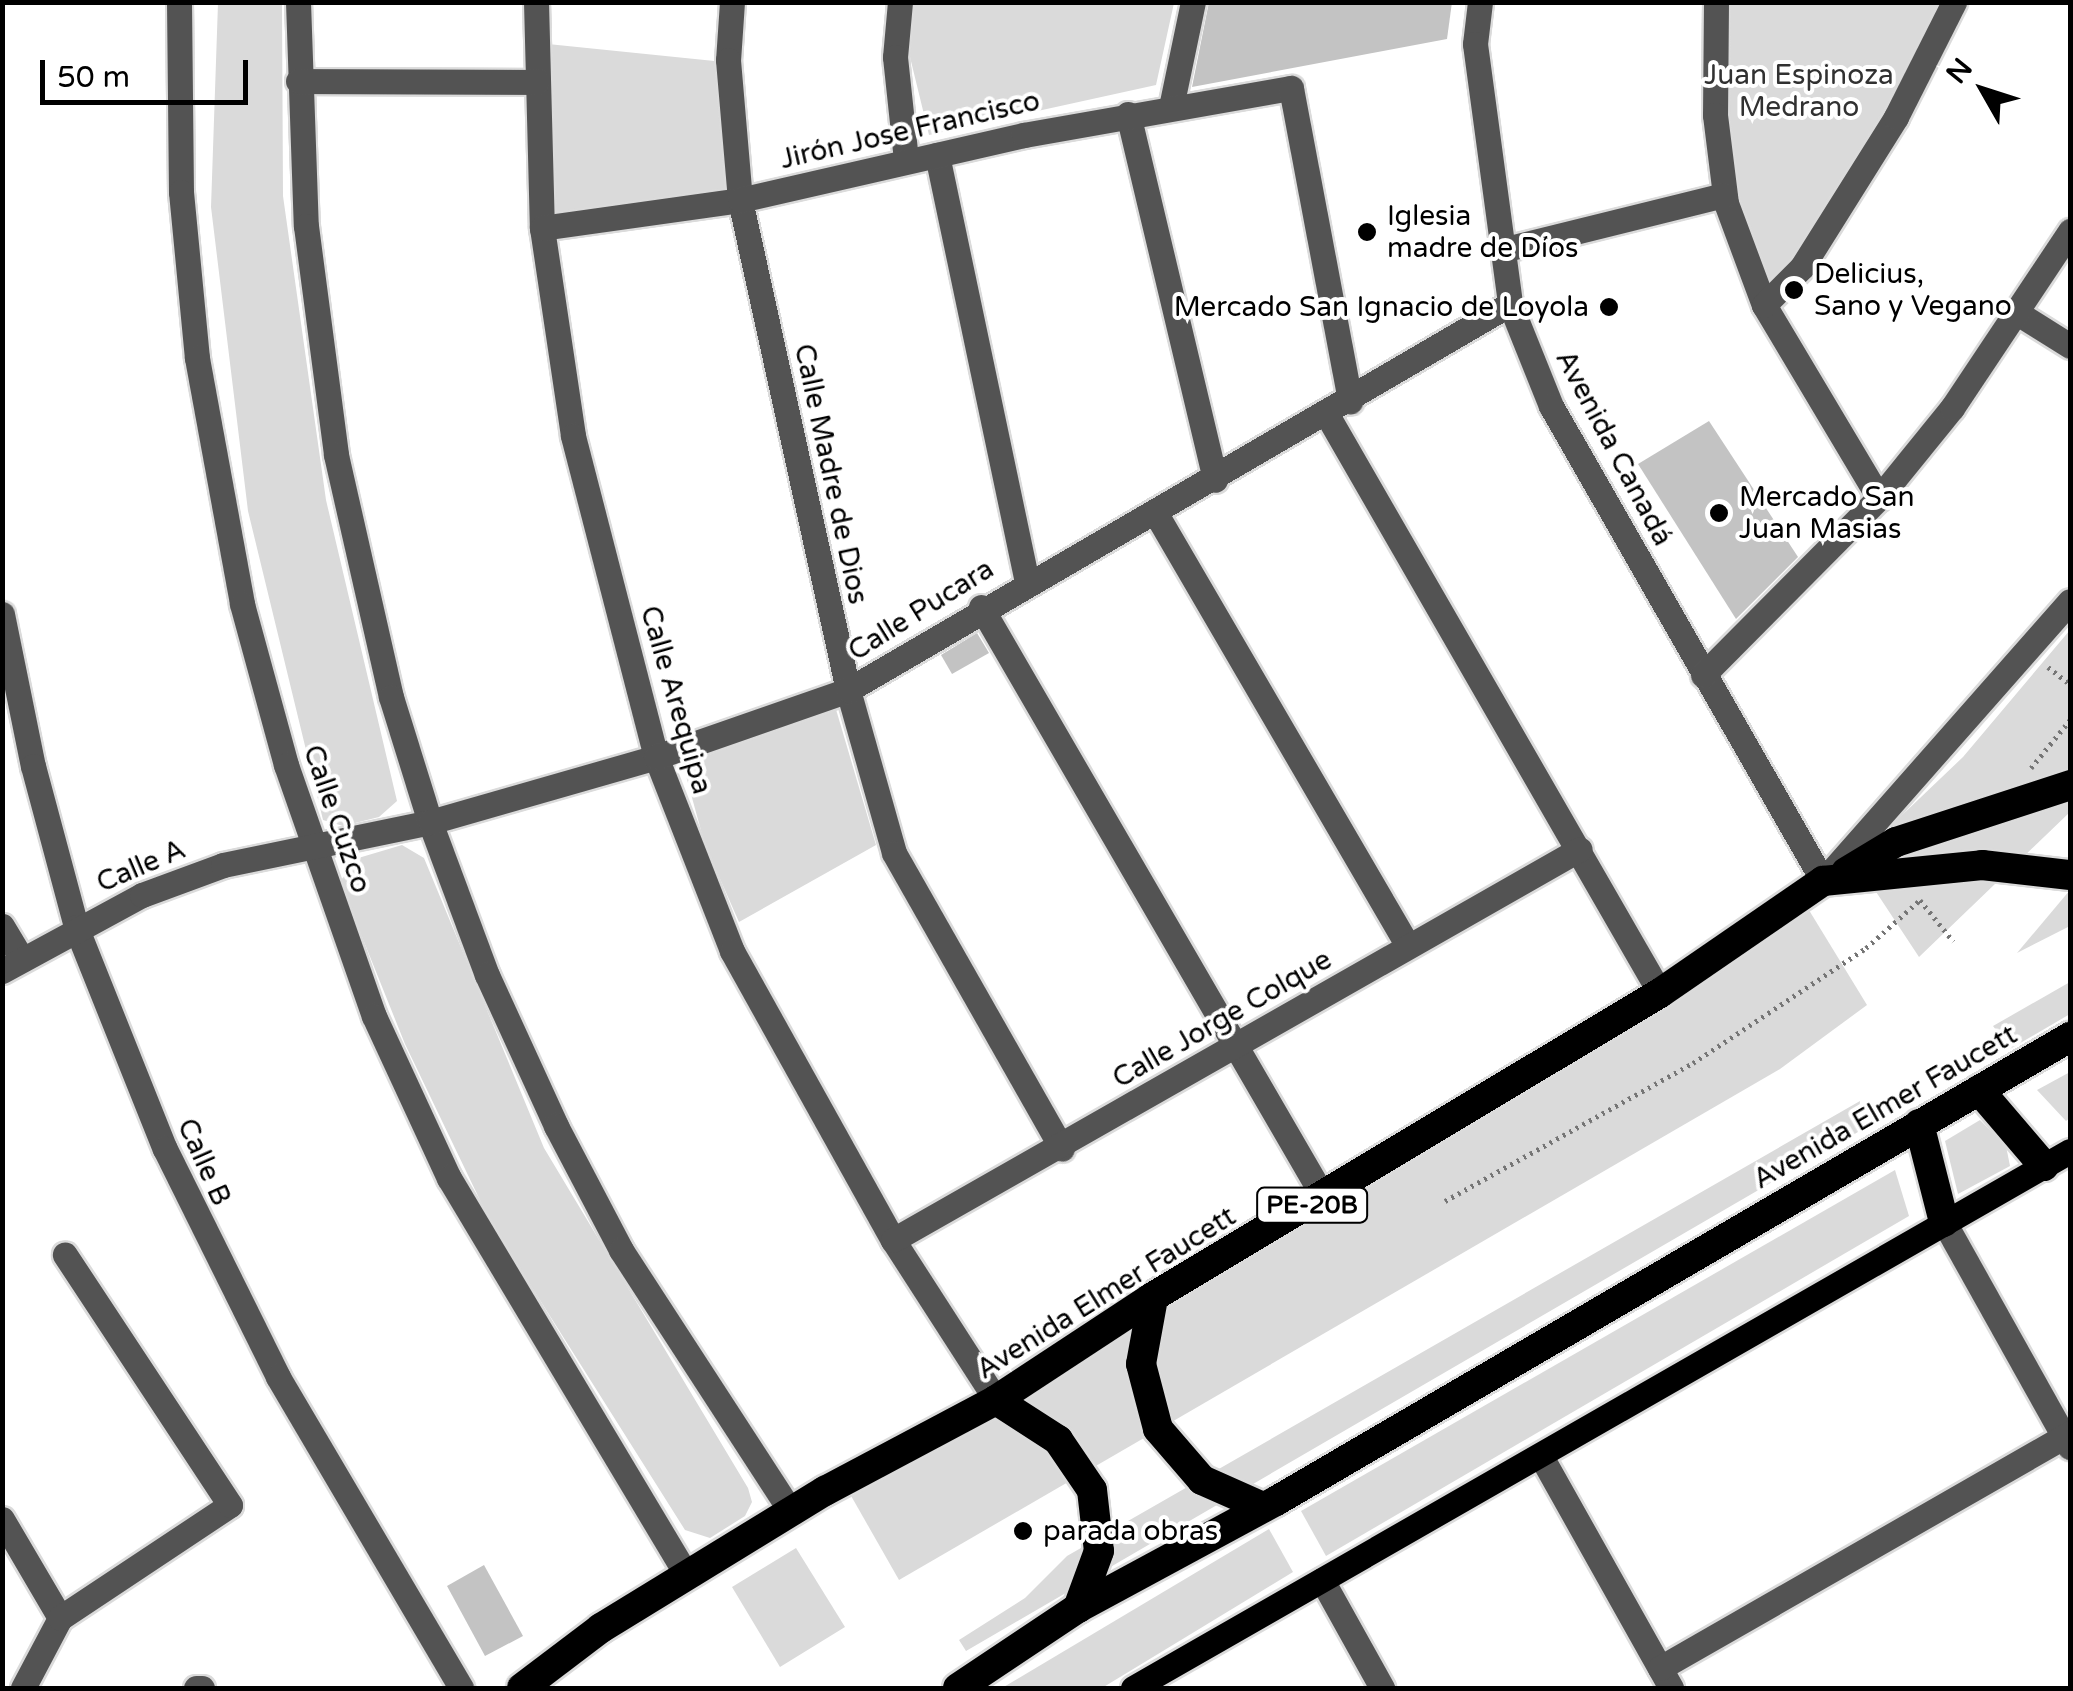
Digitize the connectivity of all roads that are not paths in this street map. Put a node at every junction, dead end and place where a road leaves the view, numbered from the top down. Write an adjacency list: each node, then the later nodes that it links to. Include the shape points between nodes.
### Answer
1 (179, 2): 39 (street, Calle Cuzco, via 181,192 209,440 250,636)
2 (298, 2): 10 (street)
3 (536, 2): 11 (street, Calle Arequipa)
4 (732, 2): 17 (street, Calle Madre de Dios, via 728,60)
5 (900, 2): 15 (street, via 896,57)
6 (1193, 2): 12 (street)
7 (1480, 2): 20 (street, Avenida Canadá, via 1475,44)
8 (1716, 2): 16 (street, via 1715,115)
9 (1954, 2): 22 (street, via 1896,116 1802,267)
10 (298, 81): 11 (street); 38 (street, via 306,226 336,455 386,679)
11 (538, 82): 18 (street, Calle Arequipa)
12 (1170, 107): 13 (street, Jirón Jose Francisco); 25 (street, Jirón Jose Francisco, via 1291,88)
13 (1128, 114): 14 (street, Jirón Jose Francisco); 27 (street)
14 (937, 155): 15 (street, Jirón Jose Francisco); 30 (street)
15 (906, 160): 17 (street, Jirón Jose Francisco)
16 (1724, 194): 20 (street); 22 (street)
17 (740, 200): 18 (street, Jirón Jose Francisco); 35 (street, Calle Madre de Dios)
18 (542, 228): 36 (street, Calle Arequipa, via 573,436)
19 (2070, 230): 23 (street)
20 (1502, 250): 21 (street, Avenida Canadá)
21 (1510, 304): 25 (street, Calle Pucara); 34 (street, Avenida Canadá, via 1551,406)
22 (1764, 305): 28 (street)
23 (2020, 314): 24 (street); 28 (street)
24 (2070, 346)
25 (1350, 400): 26 (street, Calle Pucara)
26 (1326, 413): 27 (street, Calle Pucara); 40 (street)
27 (1215, 480): 29 (street, Calle Pucara)
28 (1879, 498): 34 (street)
29 (1155, 512): 30 (street, Calle Pucara); 45 (street)
30 (1027, 581): 32 (street, Calle Pucara)
31 (2070, 601): 42 (street, Avenida Elmer Faucett)
32 (980, 607): 35 (street, Calle Pucara); 49 (street)
33 (2, 614): 44 (street, Calle B)
34 (1703, 675): 42 (street, Avenida Canadá)
35 (848, 690): 36 (street, Calle Pucara); 52 (street, Calle Madre de Dios, via 894,853)
36 (656, 757): 38 (street, Calle Pucara); 56 (street, Calle Arequipa, via 732,951)
37 (2070, 785): 42 (highway, via 1896,842)
38 (430, 822): 39 (street, Calle Pucara); 63 (street, via 487,975 556,1126 622,1250)
39 (313, 844): 44 (street, Calle A, via 223,865); 65 (street, Calle Cuzco, via 374,1016 449,1178)
40 (1580, 849): 45 (street, Calle Jorge Colque); 47 (street)
41 (2070, 875): 42 (highway, via 2004,865)
42 (1832, 879): 47 (highway, Avenida Elmer Faucett / PE-20B)
43 (2, 926): 46 (street)
44 (76, 927): 46 (street, Calle A); 71 (street, Calle B, via 216,1259)
45 (1408, 946): 49 (street, Calle Jorge Colque)
46 (12, 965)
47 (1660, 993): 54 (highway, Avenida Elmer Faucett / PE-20B)
48 (2070, 1037): 50 (highway, Avenida Elmer Faucett)
49 (1238, 1042): 52 (street, Calle Jorge Colque); 54 (street)
50 (1978, 1090): 51 (highway, Avenida Elmer Faucett); 53 (highway)
51 (1918, 1124): 55 (highway); 62 (highway, Avenida Elmer Faucett)
52 (1062, 1149): 56 (street, Calle Jorge Colque)
53 (2057, 1158): 55 (main road)
54 (1324, 1198): 58 (highway, Avenida Elmer Faucett / PE-20B)
55 (1944, 1222): 60 (street); 61 (main road)
56 (893, 1240): 59 (street, Calle Arequipa)
57 (65, 1255): 68 (street, via 230,1505)
58 (1153, 1298): 59 (highway, Avenida Elmer Faucett / PE-20B); 62 (highway, via 1141,1364 1158,1429 1202,1480)
59 (996, 1400): 63 (highway, Avenida Elmer Faucett / PE-20B); 67 (highway, via 1058,1440 1092,1490 1100,1551)
60 (2069, 1439): 69 (street)
61 (1542, 1458): 66 (main road); 69 (street)
62 (1264, 1507): 67 (highway, Avenida Elmer Faucett)
63 (790, 1512): 65 (highway, Avenida Elmer Faucett / PE-20B)
64 (2, 1519): 68 (street)
65 (686, 1576): 72 (highway, Avenida Elmer Faucett / PE-20B)
66 (1322, 1580): 74 (main road); 75 (street)
67 (1078, 1608): 73 (highway, Avenida Elmer Faucett)
68 (60, 1618): 70 (street)
69 (1665, 1678)
70 (23, 1688)
71 (461, 1688)
72 (522, 1688)
73 (958, 1688)
74 (1133, 1688)
75 (1382, 1688)

